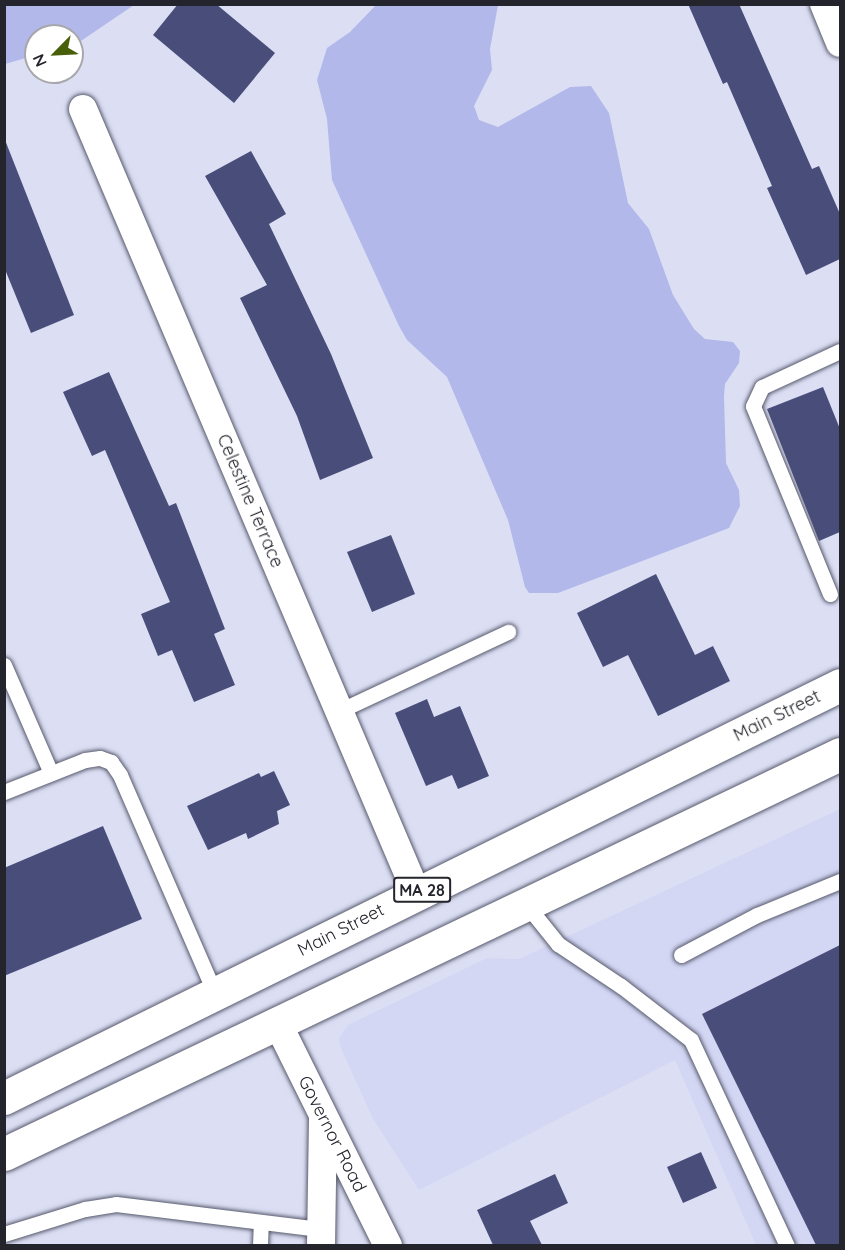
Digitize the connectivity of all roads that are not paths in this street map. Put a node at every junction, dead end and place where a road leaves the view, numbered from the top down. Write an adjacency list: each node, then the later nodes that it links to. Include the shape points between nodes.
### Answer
1 (824, 4): 2 (street)
2 (840, 44)
3 (83, 109): 9 (street, Celestine Terrace)
4 (840, 351): 5 (lane, via 766,385 753,402 754,414)
5 (830, 594)
6 (508, 632): 9 (lane)
7 (4, 665): 11 (lane)
8 (840, 685): 14 (main road, Main Street / MA 28)
9 (339, 711): 14 (street, Celestine Terrace)
10 (840, 754): 15 (main road)
11 (51, 773): 12 (lane); 17 (lane, via 93,758 105,759 117,768)
12 (4, 792)
13 (840, 881): 16 (lane, via 757,915)
14 (416, 892): 17 (main road, Main Street / MA 28)
15 (525, 903): 18 (main road); 27 (lane, via 558,944 691,1040)
16 (681, 955)
17 (215, 993): 19 (main road, Main Street / MA 28)
18 (277, 1022): 20 (street, Governor Road); 21 (main road)
19 (4, 1098)
20 (323, 1115): 24 (street); 26 (street, Governor Road)
21 (4, 1154)
22 (261, 1222): 23 (lane, via 105,1205); 24 (lane); 25 (lane)
23 (4, 1234)
24 (321, 1237)
25 (260, 1245)
26 (388, 1245)
27 (787, 1245)

